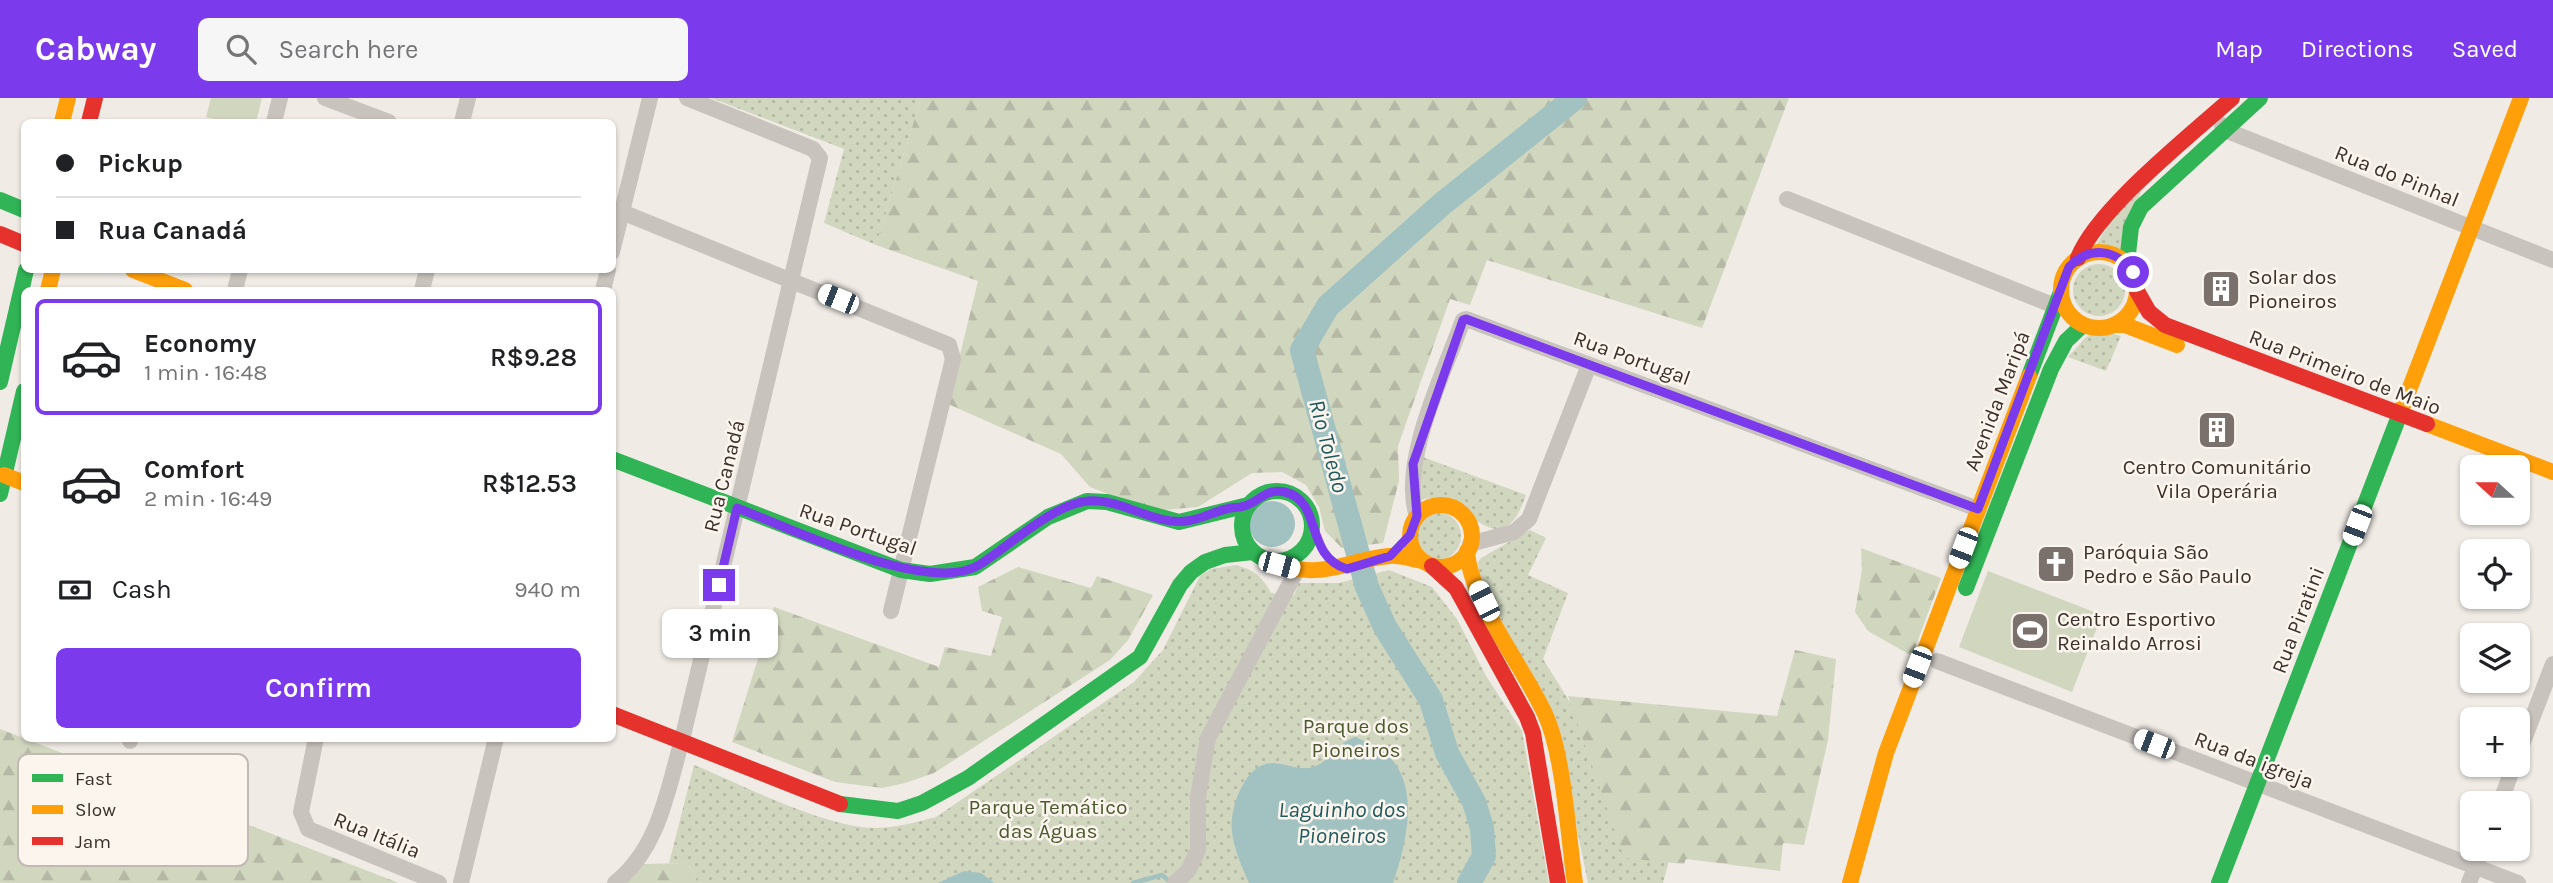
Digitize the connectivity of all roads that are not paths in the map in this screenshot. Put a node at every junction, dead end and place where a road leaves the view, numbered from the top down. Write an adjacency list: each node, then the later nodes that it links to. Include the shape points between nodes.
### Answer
1 (94, 98): 13 (street)
2 (280, 98): 14 (street)
3 (325, 98): 15 (street)
4 (468, 98): 16 (street)
5 (650, 98): 21 (street)
6 (687, 98): 29 (street, Rua Canadá, via 813,149 820,158)
7 (2232, 98): 11 (street)
8 (2260, 98): 17 (street)
9 (2521, 98): 22 (street, Rua Piratini)
10 (65, 111): 12 (street, via 79,114)
11 (2214, 115): 17 (street); 25 (street, via 2106,214 2084,242)
12 (80, 119)
13 (90, 119)
14 (275, 119)
15 (381, 119)
16 (464, 119)
17 (2225, 130): 22 (street, Rua do Pinhal); 27 (street, via 2141,207 2132,227)
18 (1787, 199): 33 (street)
19 (0, 201): 20 (street)
20 (21, 209)
21 (617, 210): 29 (street)
22 (2471, 228): 26 (street, Rua do Pinhal); 39 (street, Rua Piratini)
23 (0, 234): 24 (street)
24 (21, 243)
25 (2078, 258): 27 (street, via 2104,252); 33 (street, via 2063,279)
26 (2553, 260)
27 (2127, 264): 31 (street)
28 (142, 273): 30 (street)
29 (793, 281): 49 (street, Rua Canadá); 60 (street, via 949,345 953,359)
30 (177, 287)
31 (2137, 291): 35 (street, via 2133,308); 39 (street, Rua Primeiro de Maio, via 2149,312 2165,325)
32 (21, 292): 37 (street)
33 (2058, 299): 34 (street); 50 (street, Avenida Maripá)
34 (2083, 325): 35 (street); 64 (street, Avenida Maripá, via 2066,341 2051,369)
35 (2114, 325): 39 (street, Rua Primeiro de Maio, via 2130,326)
36 (1589, 365): 50 (street, Rua Portugal); 51 (street, Rua Portugal, via 1463,320 1413,464); 54 (street, via 1528,519 1514,532)
37 (0, 382)
38 (21, 404): 43 (street)
39 (2397, 421): 40 (street, Rua Primeiro de Maio); 42 (street, Rua Primeiro de Maio); 71 (street, Rua Piratini)
40 (2471, 455)
41 (616, 461): 49 (street, Rua Portugal)
42 (2553, 472)
43 (4, 475): 45 (street); 47 (street)
44 (2530, 480): 46 (street)
45 (21, 482)
46 (2553, 489)
47 (0, 494)
48 (1248, 505): 52 (street, via 1266,492 1288,492 1306,505); 55 (street, via 1243,534); 60 (street, Rua Portugal, via 1188,521 1163,520 1087,500 1048,517 975,567 930,574)
49 (737, 508): 60 (street, Rua Portugal); 68 (street, Rua Canadá)
50 (1978, 509): 81 (street, Avenida Maripá, via 1886,753)
51 (1417, 516): 53 (street); 54 (street, via 1434,506 1453,508 1467,521)
52 (1312, 527): 57 (street, via 1298,553); 59 (street, via 1326,557)
53 (1410, 535): 56 (street); 58 (street, via 1411,545)
54 (1469, 548): 58 (street, via 1452,565); 80 (street, via 1468,566 1484,601 1546,716 1555,745)
55 (1254, 552): 57 (street); 68 (street, via 1227,553 1194,567 1178,585 1156,635 1140,657 968,778 898,811 834,803)
56 (1390, 556): 58 (street); 59 (street)
57 (1274, 562): 61 (street); 62 (street)
58 (1427, 563): 79 (street, via 1456,588 1527,717)
59 (1349, 568): 61 (street)
60 (901, 570): 63 (street)
61 (1297, 570): 62 (street)
62 (1273, 610): 75 (street, via 1208,738 1199,797 1198,850)
63 (891, 611)
64 (1937, 660): 71 (street, Rua da igreja); 74 (street, Avenida Maripá, via 1908,736)
65 (2553, 664): 67 (street)
66 (616, 715): 68 (street)
67 (2530, 724)
68 (682, 740): 78 (street, Rua Canadá, via 656,828 642,856)
69 (315, 742): 76 (street, Rua Itália, via 301,812 308,829)
70 (495, 742): 77 (street)
71 (2258, 783): 73 (street, Rua da igreja); 82 (street, Rua Piratini)
72 (2478, 861): 73 (street)
73 (2476, 867): 83 (street); 84 (street, Rua da igreja)
74 (1871, 870)
75 (1177, 881)
76 (439, 883)
77 (461, 883)
78 (615, 883)
79 (1558, 883)
80 (1574, 883)
81 (1850, 883)
82 (2219, 883)
83 (2469, 883)
84 (2518, 883)

